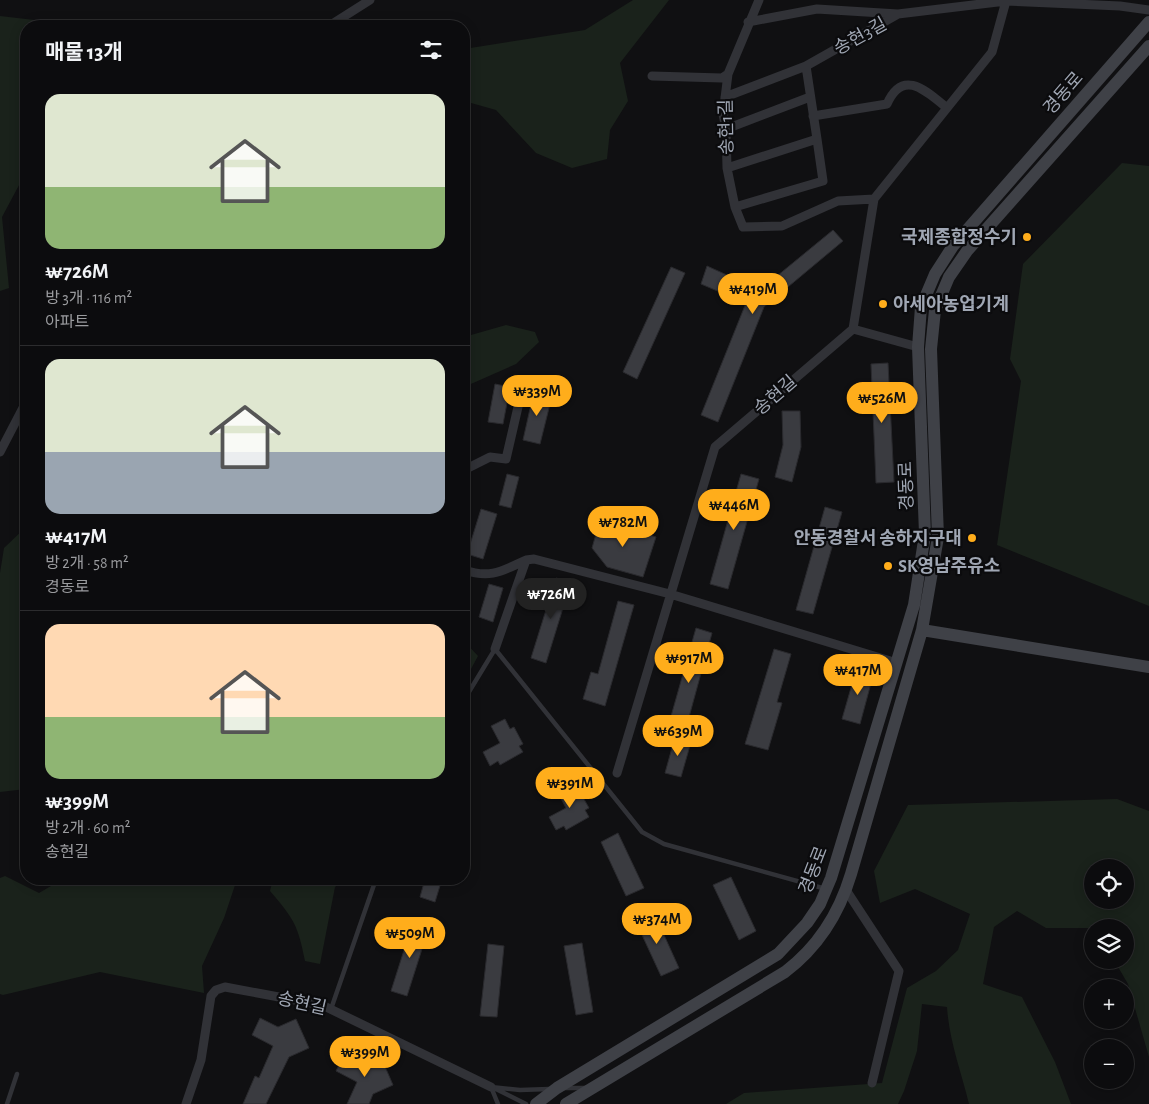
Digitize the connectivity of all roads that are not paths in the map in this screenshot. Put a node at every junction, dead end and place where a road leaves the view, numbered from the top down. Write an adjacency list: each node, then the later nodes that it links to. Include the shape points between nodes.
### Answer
1 (370, 0): 6 (street)
2 (759, 0): 7 (street, 송현1길)
3 (1006, 2): 4 (street); 5 (street, 송현3길); 15 (street, via 992,52)
4 (1149, 10)
5 (898, 14): 7 (street, via 818,9); 10 (street, 송현3길)
6 (338, 20)
7 (748, 22): 11 (street, 송현1길)
8 (1149, 22): 23 (street, 경동로, via 953,246 935,274 922,307)
9 (1149, 46): 31 (street, 경동로, via 967,252 948,277 938,302 931,348 938,537)
10 (806, 66): 13 (street, 송현3길); 14 (street)
11 (728, 74): 12 (street, via 722,78); 13 (street, 송현1길)
12 (652, 76)
13 (725, 97): 17 (street, 송현1길, via 722,114)
14 (810, 97): 16 (street); 17 (street)
15 (947, 108): 16 (street, via 920,86 908,84 893,92 887,104); 20 (street)
16 (813, 116): 18 (street)
17 (726, 129): 19 (street, 송현1길)
18 (817, 139): 19 (street); 21 (street, via 823,181)
19 (727, 168): 21 (street, 송현1길)
20 (874, 199): 21 (street, 송현1길, via 838,201 782,226 743,228); 22 (street)
21 (735, 207)
22 (853, 328): 23 (street); 30 (street, 송현길, via 715,447)
23 (918, 346): 33 (street, 경동로, via 925,534 914,605)
24 (521, 394): 27 (street, via 506,459 490,457)
25 (20, 414): 26 (street)
26 (0, 452)
27 (470, 467)
28 (526, 560): 29 (street, via 498,572 479,576); 30 (street, via 534,559); 32 (street)
29 (470, 572)
30 (670, 594): 33 (street); 36 (street, 송현길)
31 (922, 630): 34 (street); 39 (street, 경동로)
32 (495, 649): 35 (lane); 38 (lane, via 642,832 664,844)
33 (897, 663): 38 (street, 경동로)
34 (1149, 667)
35 (470, 690)
36 (617, 773)
37 (374, 885): 40 (lane)
38 (827, 889): 44 (street, 경동로, via 807,923 764,965)
39 (846, 890): 42 (street, via 899,971); 45 (street, 경동로, via 820,938 785,972)
40 (331, 1009): 43 (street, 송현길); 47 (street, 송현길, via 225,987 216,990 210,1002 201,1060)
41 (17, 1074): 46 (lane)
42 (872, 1083)
43 (491, 1087): 44 (lane, via 520,1090); 48 (lane); 49 (lane)
44 (557, 1088): 45 (lane); 50 (street, 경동로)
45 (590, 1088): 51 (street, 경동로)
46 (7, 1104)
47 (186, 1104)
48 (498, 1104)
49 (526, 1104)
50 (536, 1104)
51 (566, 1104)

